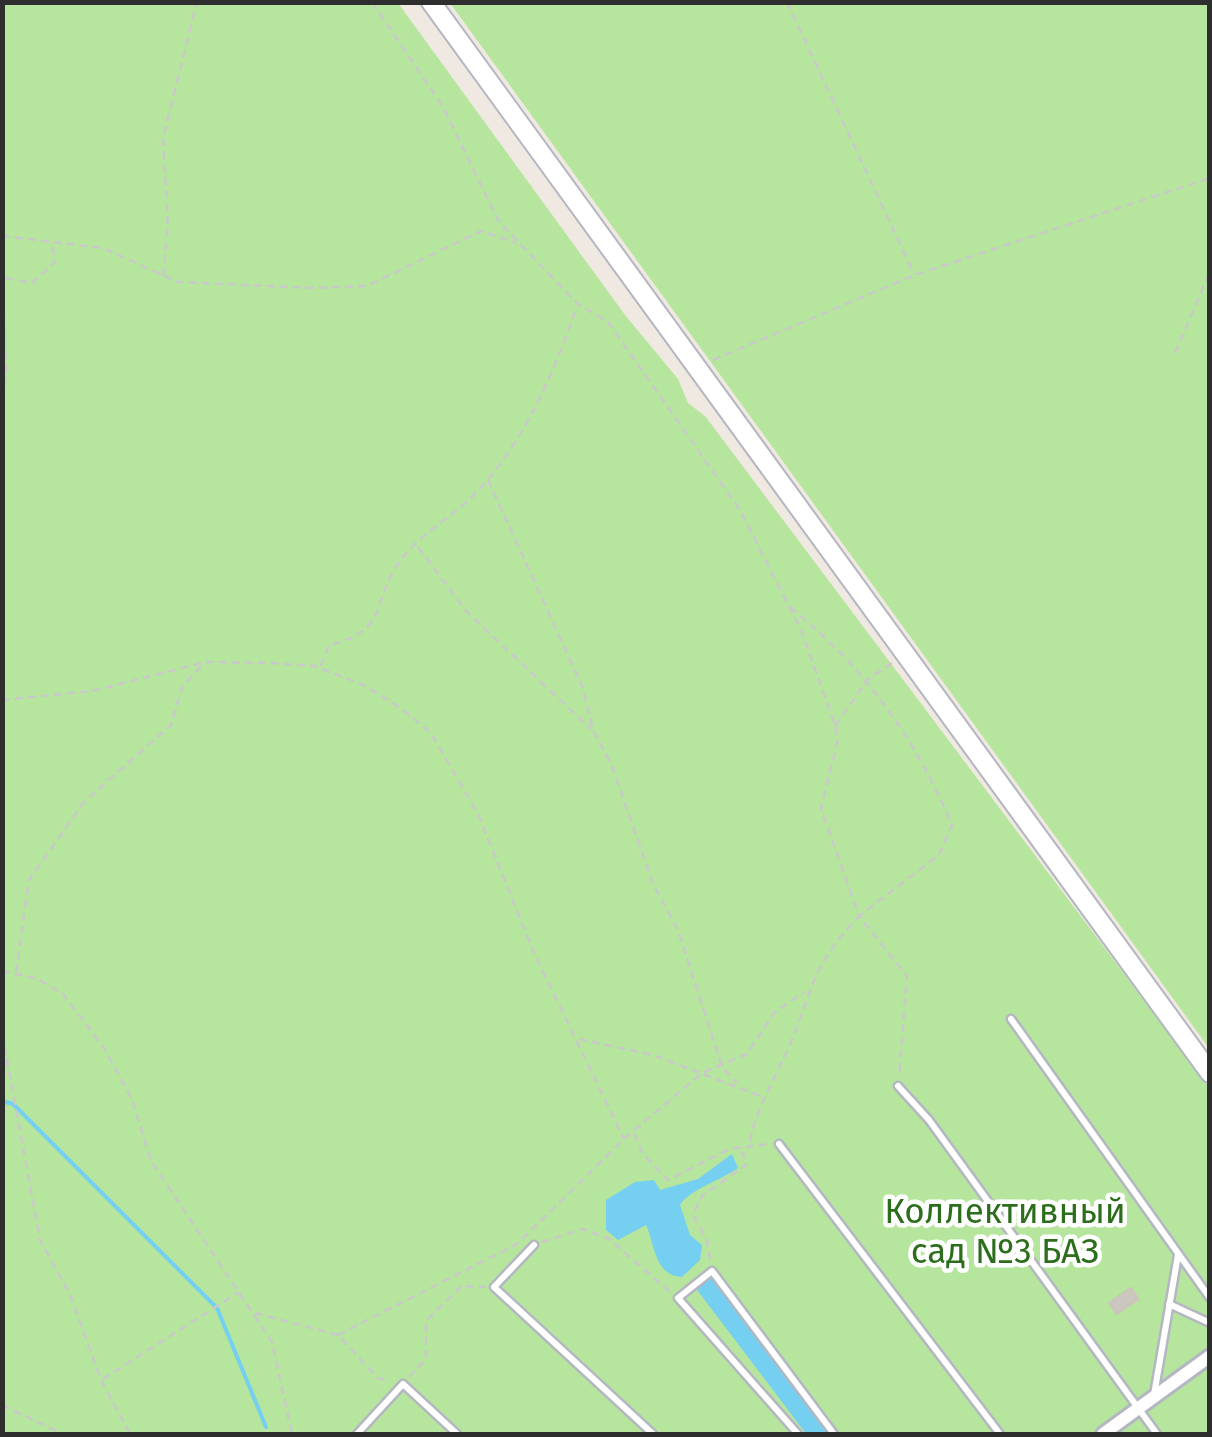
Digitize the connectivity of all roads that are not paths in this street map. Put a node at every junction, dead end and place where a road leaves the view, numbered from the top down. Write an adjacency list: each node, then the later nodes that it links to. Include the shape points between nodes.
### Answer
1 (431, 2): 3 (main road)
2 (1011, 1019): 7 (lane)
3 (1210, 1073)
4 (898, 1086): 13 (lane)
5 (779, 1144): 19 (lane)
6 (534, 1245): 16 (lane, via 494,1287)
7 (1178, 1254): 8 (lane); 9 (lane)
8 (1210, 1298)
9 (1170, 1304): 10 (lane); 12 (lane)
10 (1210, 1323)
11 (1210, 1356): 12 (street)
12 (1154, 1398): 13 (street)
13 (1139, 1408): 20 (street); 21 (lane)
14 (357, 1434): 15 (lane, via 403,1384)
15 (458, 1434)
16 (654, 1434)
17 (798, 1434): 18 (lane, via 678,1298 712,1271)
18 (834, 1434)
19 (1000, 1434)
20 (1103, 1434)
21 (1158, 1434)

